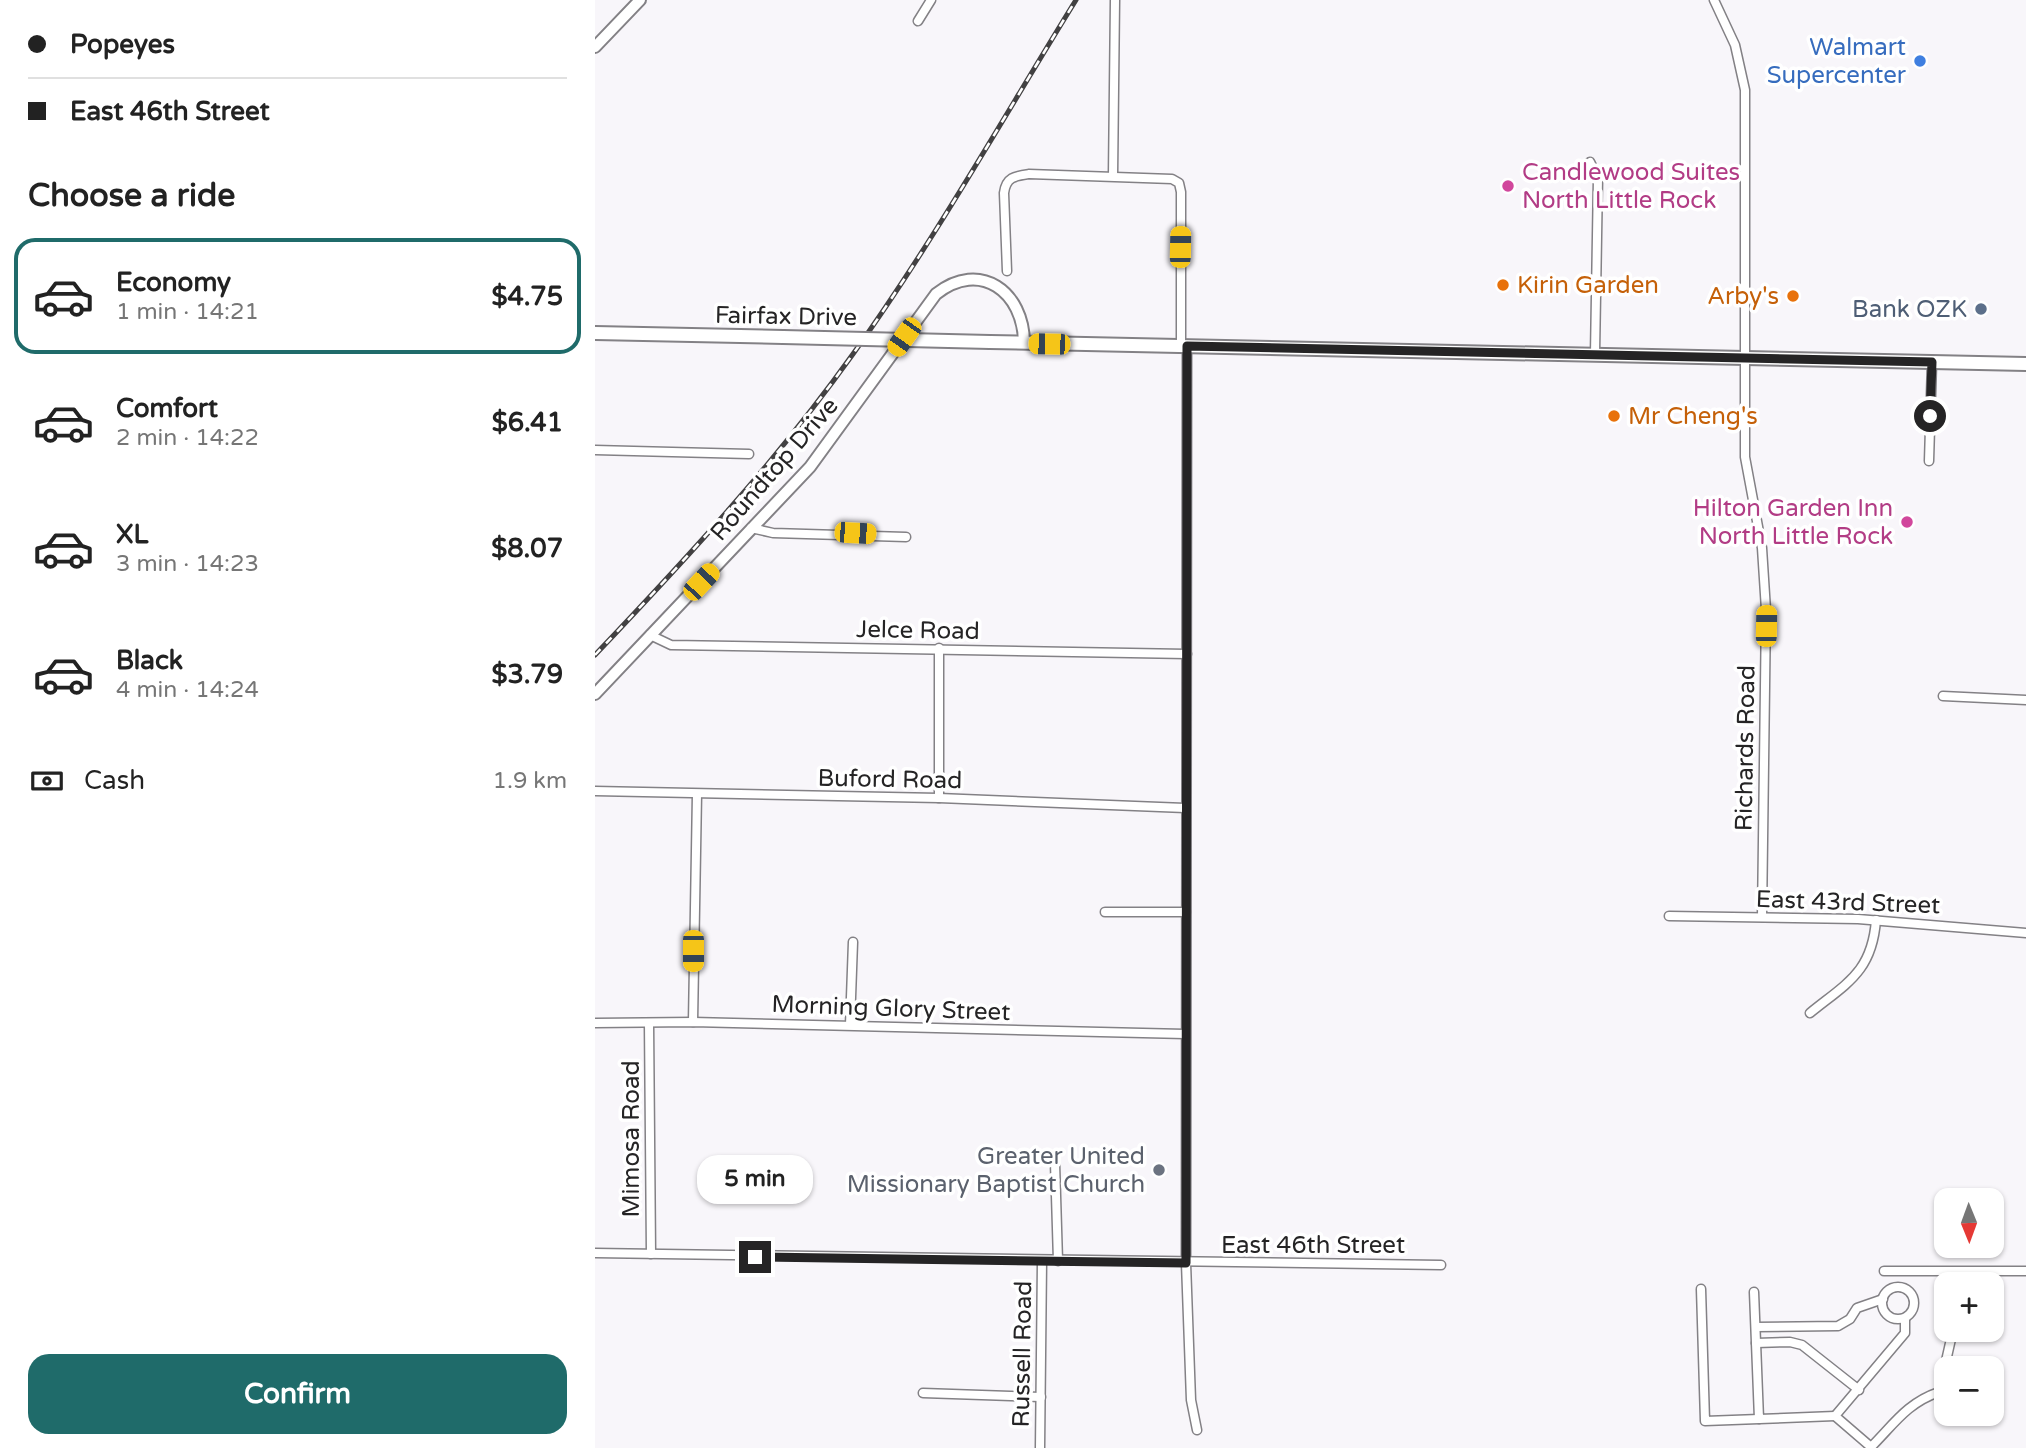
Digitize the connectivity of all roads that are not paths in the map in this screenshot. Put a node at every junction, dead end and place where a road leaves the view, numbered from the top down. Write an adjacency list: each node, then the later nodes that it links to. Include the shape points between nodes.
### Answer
1 (640, 0): 6 (street)
2 (931, 0): 5 (street)
3 (1115, 0): 8 (street)
4 (1714, 0): 14 (street, Richards Road, via 1735,45 1745,90)
5 (918, 21)
6 (595, 47)
7 (1590, 162): 13 (street, via 1598,178)
8 (1113, 176): 9 (street, via 1012,177 1004,193); 12 (street, via 1179,183)
9 (1007, 271)
10 (595, 333): 11 (main road, Fairfax Drive, bridge)
11 (1024, 343): 12 (main road, Fairfax Drive); 20 (street, Roundtop Drive, via 1019,312 998,287 965,280 939,291 810,467)
12 (1184, 346): 13 (main road, Fairfax Drive); 24 (street)
13 (1595, 354): 14 (main road, Fairfax Drive)
14 (1745, 358): 15 (main road, Fairfax Drive); 35 (street, Richards Road, via 1745,457 1766,581)
15 (1932, 362): 16 (main road, Fairfax Drive); 19 (street)
16 (2026, 364)
17 (595, 450): 18 (street)
18 (750, 454)
19 (1929, 461)
20 (751, 528): 21 (street); 22 (street, Roundtop Drive)
21 (906, 537)
22 (650, 635): 23 (street, Jelce Road, via 671,645); 25 (street, Roundtop Drive)
23 (939, 649): 24 (street, Jelce Road); 30 (street)
24 (1187, 654): 31 (street)
25 (595, 694)
26 (1943, 696): 27 (street)
27 (2026, 700)
28 (595, 791): 29 (street, Buford Road)
29 (697, 794): 30 (street, Buford Road); 40 (street)
30 (939, 798): 31 (street, Buford Road)
31 (1185, 808): 33 (street)
32 (1105, 912): 33 (street)
33 (1186, 912): 44 (street)
34 (1668, 916): 35 (street, East 43rd Street)
35 (1762, 917): 36 (street, East 43rd Street)
36 (1876, 920): 37 (street, East 43rd Street); 39 (street, via 1867,962)
37 (2026, 933)
38 (853, 942): 43 (street)
39 (1810, 1013)
40 (693, 1022): 42 (street, Morning Glory Street); 43 (street, Morning Glory Street)
41 (595, 1023): 42 (street, Morning Glory Street)
42 (649, 1023): 47 (street, Mimosa Road)
43 (850, 1025): 44 (street, Morning Glory Street)
44 (1185, 1034): 50 (street)
45 (1055, 1163): 49 (street, Russell Road)
46 (595, 1253): 47 (street)
47 (651, 1254): 48 (street)
48 (1042, 1261): 49 (street); 65 (street, Russell Road)
49 (1058, 1261): 50 (street, East 46th Street)
50 (1186, 1263): 51 (street, East 46th Street); 68 (street, via 1191,1400)
51 (1441, 1265)
52 (1884, 1271): 53 (street)
53 (1899, 1271): 54 (street); 55 (street)
54 (2026, 1271)
55 (1898, 1288): 58 (street); 59 (street, via 1913,1299 1913,1310)
56 (1701, 1289): 67 (street, via 1705,1421)
57 (1754, 1292): 60 (street)
58 (1882, 1299): 59 (street, via 1886,1314); 60 (street, via 1857,1308 1838,1326)
59 (1905, 1318): 63 (street, via 1905,1333)
60 (1756, 1327): 62 (street)
61 (1950, 1342): 66 (street, via 1939,1391 1903,1410 1871,1447)
62 (1756, 1343): 63 (street, via 1801,1345); 67 (street)
63 (1859, 1390): 66 (street)
64 (923, 1393): 65 (street)
65 (1041, 1397): 69 (street, Russell Road)
66 (1835, 1416): 67 (street)
67 (1759, 1419)
68 (1197, 1430)
69 (1040, 1448)

